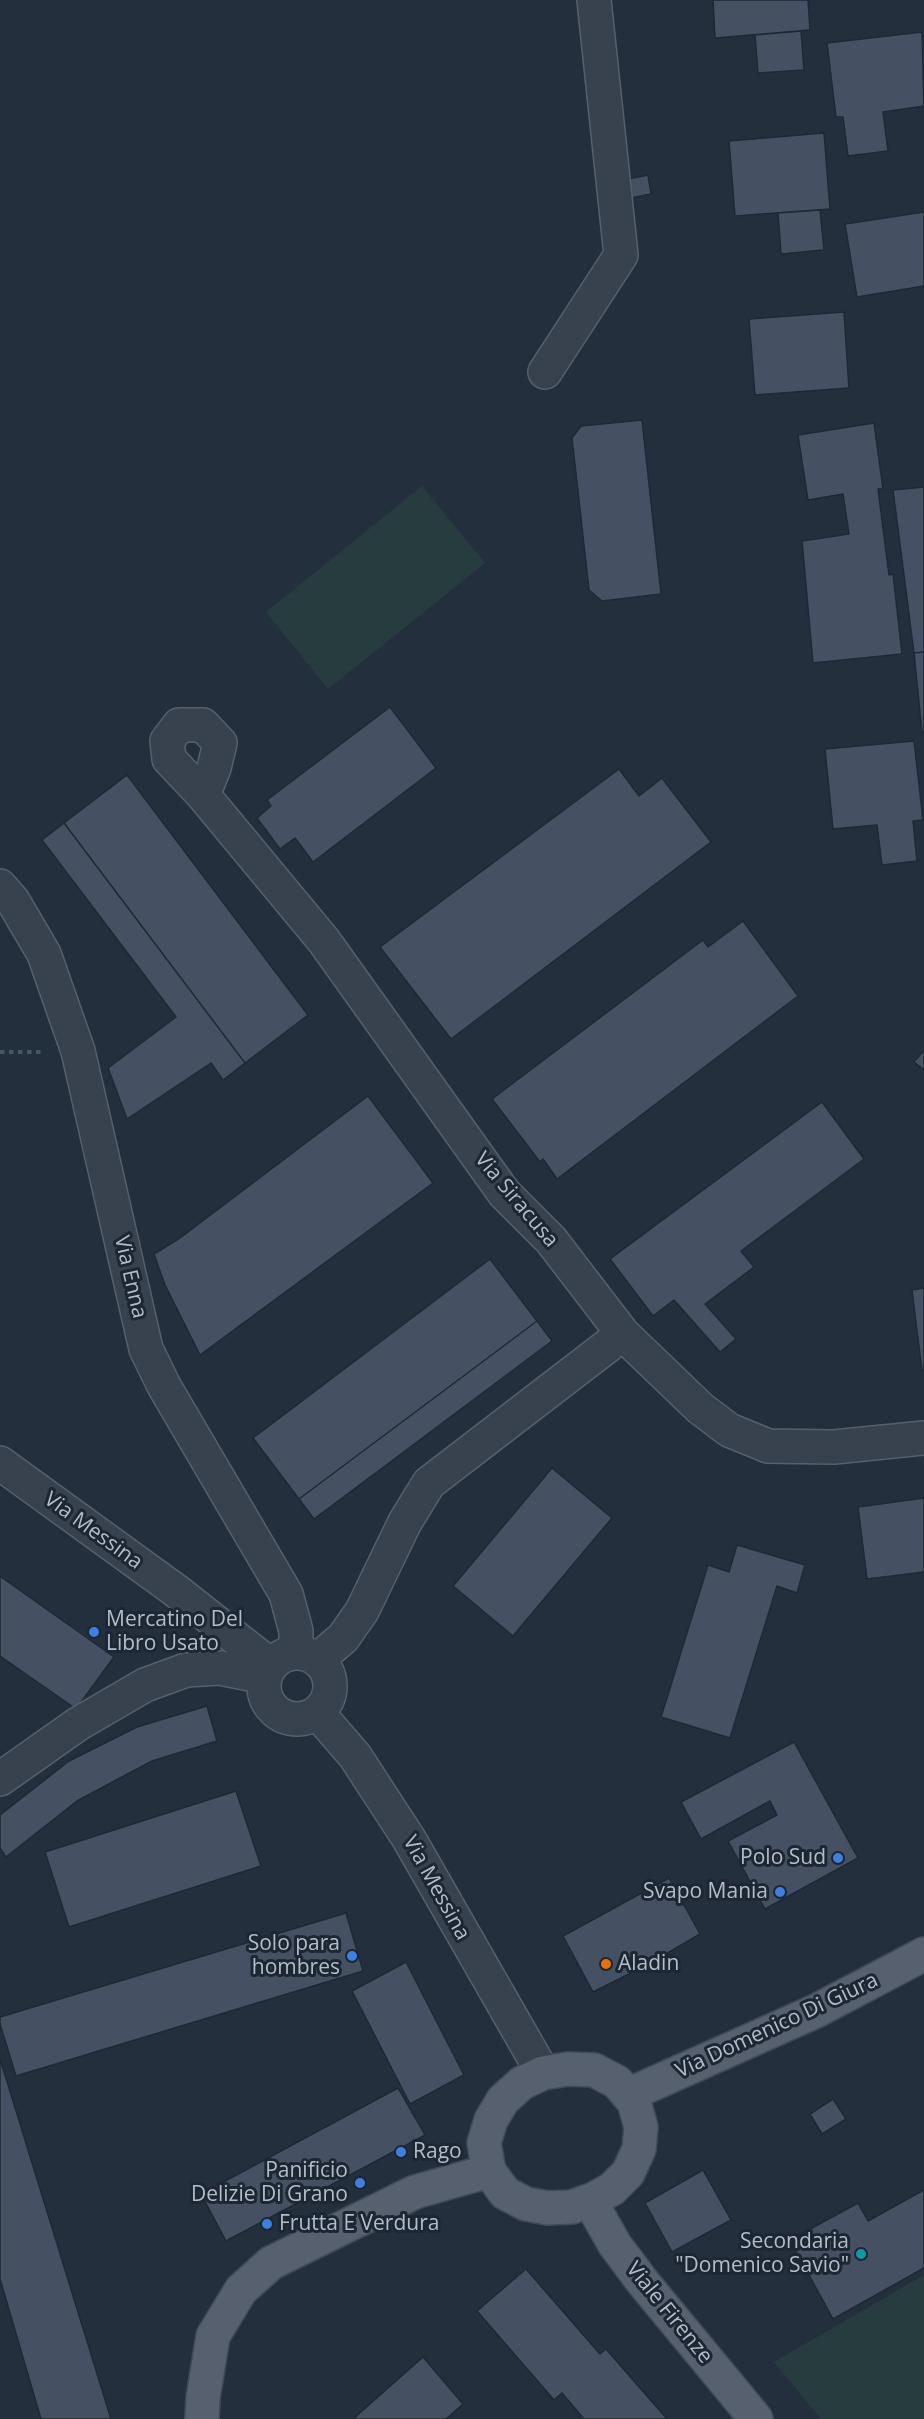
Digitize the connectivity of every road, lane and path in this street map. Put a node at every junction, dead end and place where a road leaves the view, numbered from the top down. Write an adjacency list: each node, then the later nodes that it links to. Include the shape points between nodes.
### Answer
1 (594, 0): 2 (street, via 621,255)
2 (545, 372)
3 (202, 795): 5 (street, Via Siracusa, via 324,940 504,1193 551,1240)
4 (0, 886): 8 (street, Via Enna, via 44,954 78,1051 146,1349 286,1594 296,1631)
5 (623, 1334): 6 (street, Via Siracusa, via 700,1408 729,1430 768,1446 834,1447); 8 (street, via 429,1483 405,1522 362,1611 343,1638)
6 (924, 1438)
7 (4, 1473): 8 (street, Via Messina)
8 (287, 1664): 9 (street, via 326,1670 329,1693); 9 (street, via 265,1692 268,1702 286,1717 297,1719); 10 (street, via 186,1670 145,1685 78,1724)
9 (317, 1712): 12 (street, Via Messina, via 355,1756 409,1839)
10 (0, 1779)
11 (924, 1954): 13 (main road, Via Domenico Di Giura, via 816,2011)
12 (543, 2073): 13 (main road, via 594,2070 618,2082); 14 (main road, via 503,2100 491,2120 484,2143)
13 (628, 2095): 15 (main road, via 641,2127 639,2149 628,2172 612,2189)
14 (489, 2171): 15 (main road, via 505,2193 526,2205 572,2207); 16 (main road, via 415,2192 271,2263 241,2290 213,2336)
15 (590, 2201): 17 (main road, Viale Firenze, via 615,2245 642,2281)
16 (202, 2419)
17 (756, 2419)

